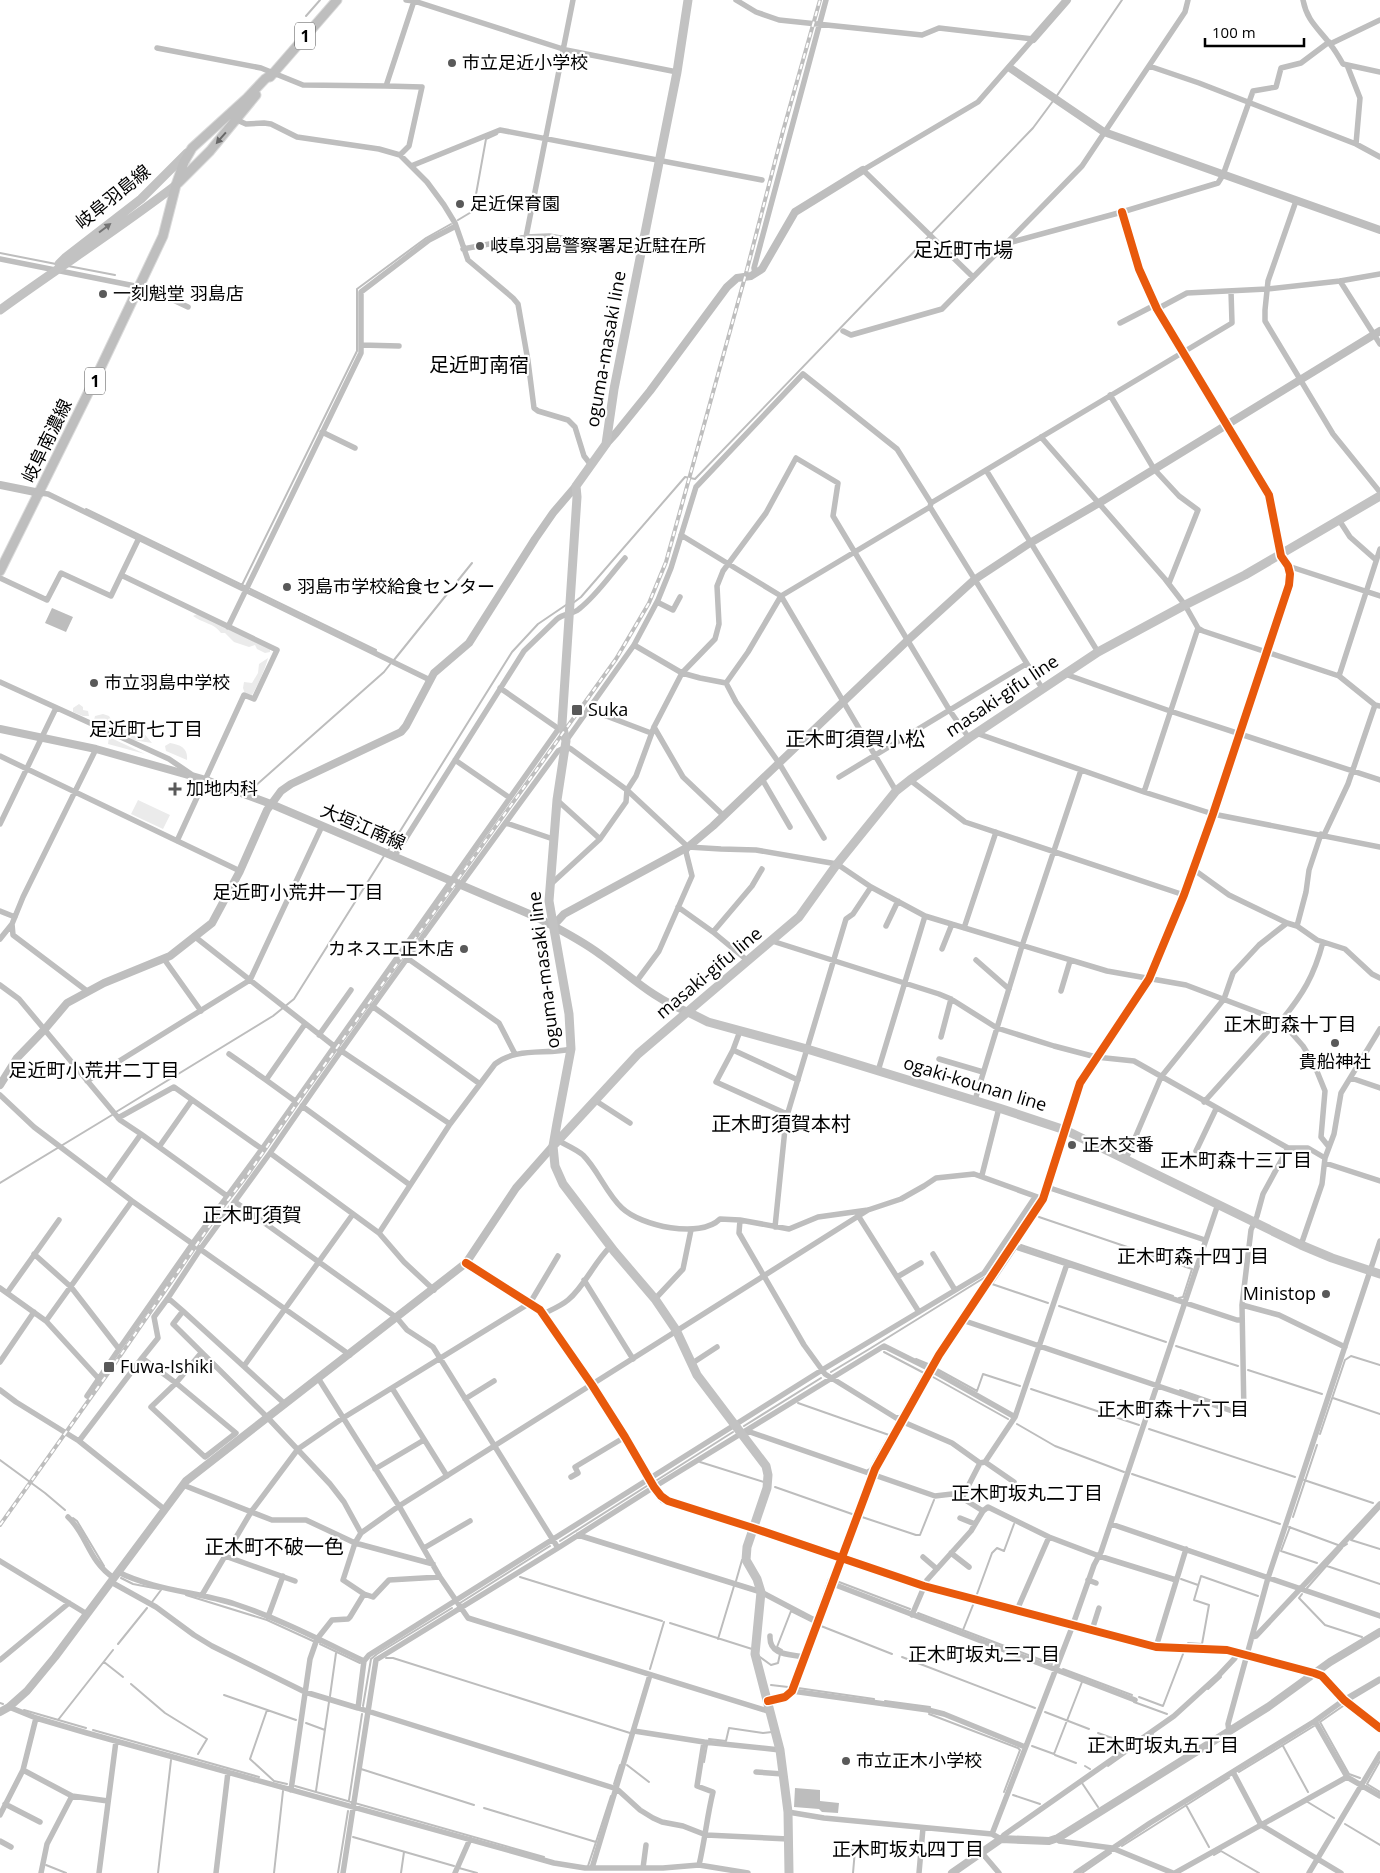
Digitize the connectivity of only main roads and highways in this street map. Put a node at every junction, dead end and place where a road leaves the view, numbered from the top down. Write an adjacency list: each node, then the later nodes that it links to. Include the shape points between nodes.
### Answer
1 (337, 0): 3 (main road, 岐阜南濃線 / 1)
2 (688, 0): 11 (main road, oguma-masaki line, via 606,444 576,486 560,727 565,745 556,800 549,901 569,1014 571,1048)
3 (274, 73): 4 (main road, 岐阜南濃線 / 1); 5 (main road, 岐阜南濃線 / 1, one-way to 5, via 237,120)
4 (192, 148): 5 (main road, 岐阜南濃線 / 1); 6 (main road, 岐阜羽島線, one-way to 4, via 141,199)
5 (176, 185): 6 (main road, 岐阜羽島線, via 135,217); 9 (main road, 岐阜南濃線 / 1, via 163,236)
6 (54, 270): 7 (main road, 岐阜羽島線)
7 (0, 310)
8 (1380, 494): 10 (main road, masaki-gifu line, via 1281,556 1098,652 910,780 896,791 837,864 799,918)
9 (0, 571)
10 (688, 1012): 11 (main road, masaki-gifu line, via 638,1054); 12 (main road, ogaki-kounan line, via 708,1022 807,1049 1065,1130 1301,1245)
11 (556, 1144): 13 (main road, oguma-masaki line, via 555,1166 563,1184 655,1299 676,1330 697,1375 766,1466 767,1488 747,1547 746,1560 761,1592 755,1654 780,1750 788,1812)
12 (1380, 1274)
13 (789, 1873)

